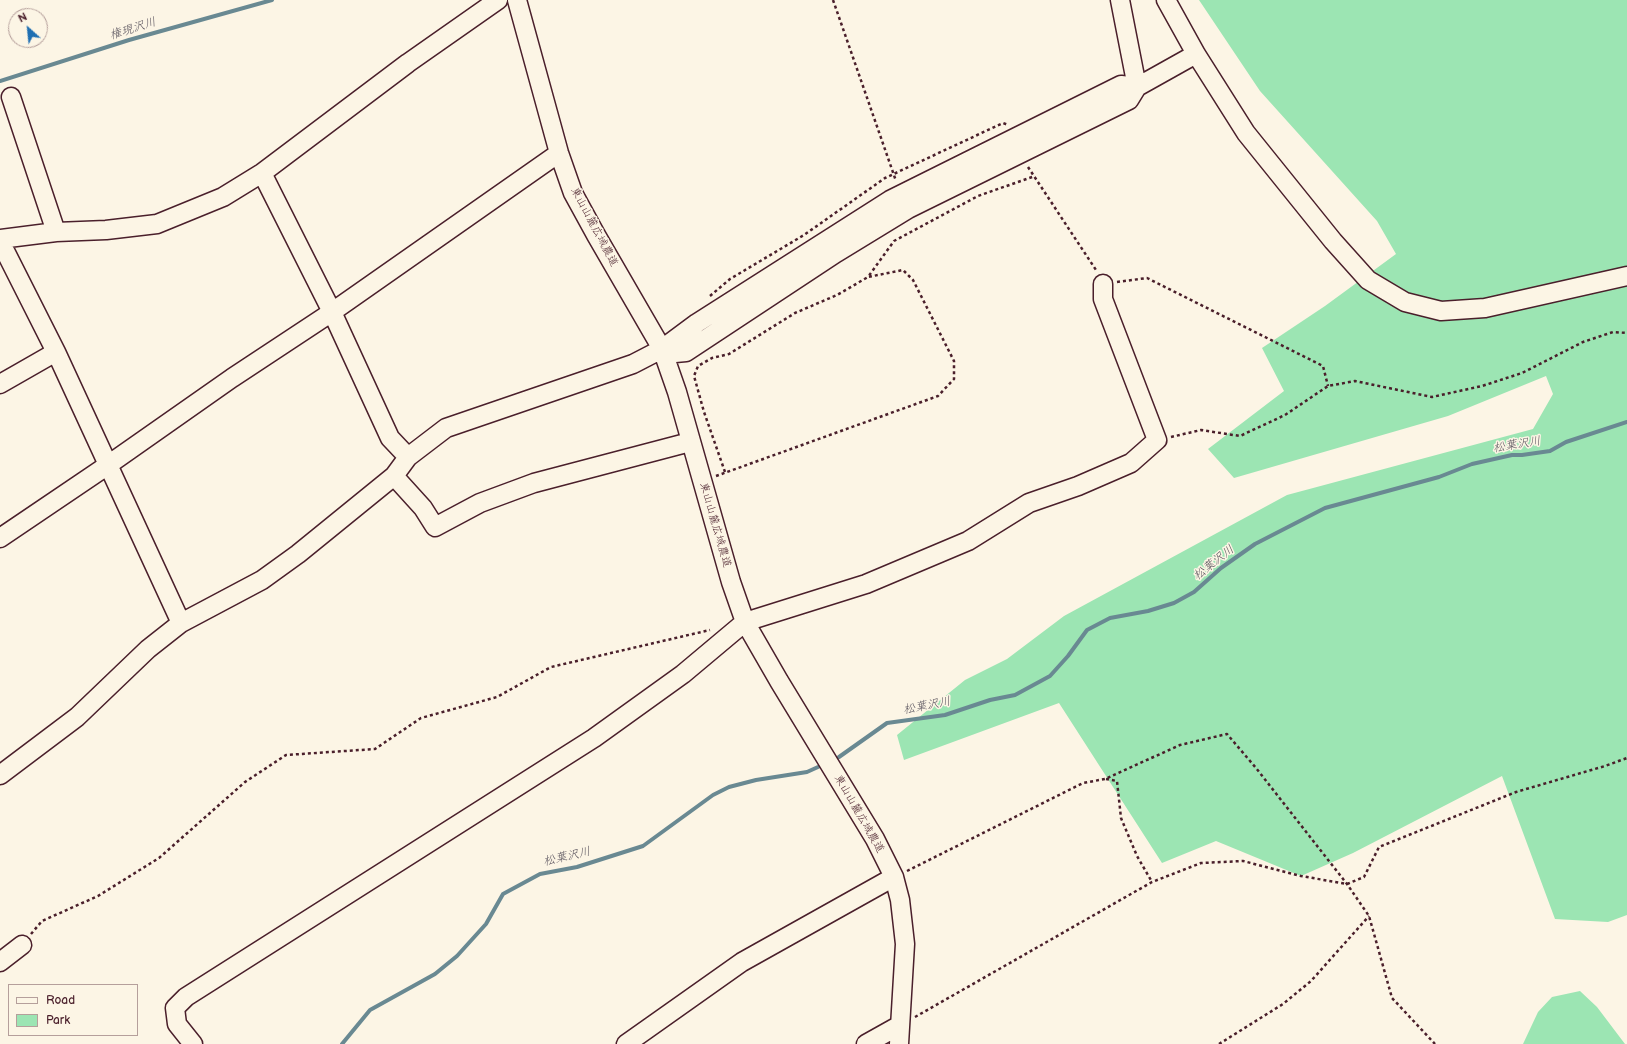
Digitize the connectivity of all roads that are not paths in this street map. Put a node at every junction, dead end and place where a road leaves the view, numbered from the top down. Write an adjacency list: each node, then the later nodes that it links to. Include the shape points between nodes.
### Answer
1 (498, 0): 9 (street, via 408,63)
2 (517, 0): 8 (street, 東山山麓広域農道)
3 (1120, 0): 6 (street)
4 (1166, 0): 5 (street)
5 (1196, 54): 6 (street); 13 (street, via 1246,133 1333,242 1368,280 1405,302 1441,311 1485,308)
6 (1137, 87): 10 (street, via 1129,100 1023,153); 10 (street, via 1121,85)
7 (11, 97): 11 (street)
8 (559, 153): 15 (street); 17 (street, 東山山麓広域農道, via 574,193 592,228)
9 (262, 173): 11 (street, via 223,197 158,224); 15 (street)
10 (904, 202): 17 (street, via 836,253 686,352)
11 (56, 232): 12 (street)
12 (0, 240): 16 (street)
13 (1627, 276)
14 (1103, 284): 24 (street, via 1103,299 1157,440 1131,463 1078,486 1029,503 968,541 866,584)
15 (332, 312): 20 (street, via 390,438); 21 (street)
16 (56, 352): 18 (street); 21 (street)
17 (663, 352): 19 (street, 東山山麓広域農道); 20 (street, via 593,379 446,428)
18 (0, 384)
19 (690, 442): 22 (street, via 534,483 480,503 435,527 423,508); 24 (street, 東山山麓広域農道)
20 (408, 457): 22 (street)
21 (108, 465): 23 (street); 25 (street)
22 (394, 476): 25 (street, via 262,580)
23 (0, 538)
24 (745, 622): 27 (street, 東山山麓広域農道, via 875,838); 31 (street, via 683,674 594,738 186,996 175,1008 178,1024)
25 (180, 623): 26 (street, via 148,649 78,717)
26 (0, 775)
27 (894, 877): 30 (street, 東山山麓広域農道, via 900,900 905,944); 32 (street, via 742,962)
28 (22, 945): 29 (street)
29 (0, 962)
30 (900, 1025): 33 (street); 34 (street, 東山山麓広域農道)
31 (193, 1044)
32 (626, 1044)
33 (866, 1044)
34 (899, 1044)

